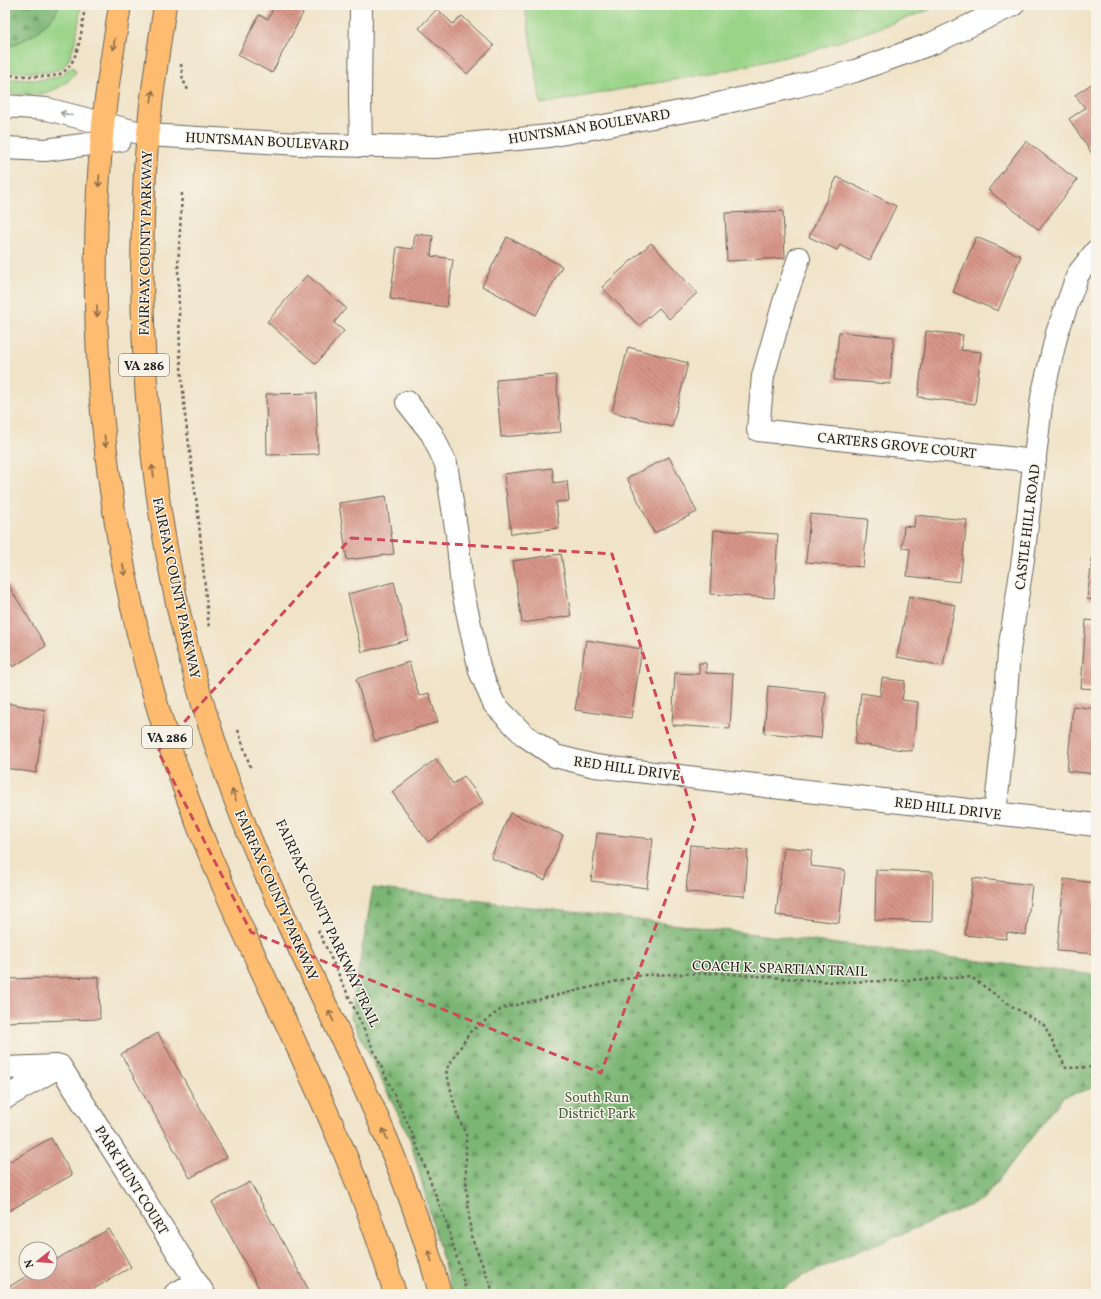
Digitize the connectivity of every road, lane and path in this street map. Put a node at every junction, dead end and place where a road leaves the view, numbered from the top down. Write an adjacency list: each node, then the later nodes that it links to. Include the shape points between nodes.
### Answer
1 (85, 5): 7 (path, via 79,44 66,71 53,76)
2 (120, 5): 10 (highway, VA 286, one-way to 10)
3 (165, 5): 11 (highway, FAIRFAX COUNTY PARKWAY / VA 286, one-way to 3)
4 (361, 5): 12 (street)
5 (1013, 5): 12 (street, HUNTSMAN BOULEVARD, via 933,43 855,71 706,106 549,136 435,147)
6 (180, 60): 8 (path, via 183,80)
7 (5, 75)
8 (189, 92)
9 (5, 106): 10 (street, HUNTSMAN BOULEVARD, one-way to 9, via 47,109)
10 (103, 133): 11 (street, HUNTSMAN BOULEVARD); 13 (street, HUNTSMAN BOULEVARD, via 45,150); 31 (highway, VA 286, one-way to 31, via 98,198 97,301 105,444 118,536 148,674 173,755 208,850 346,1155 375,1230)
11 (148, 135): 12 (street, HUNTSMAN BOULEVARD); 32 (highway, FAIRFAX COUNTY PARKWAY / VA 286, one-way to 11, via 423,1235 391,1149 249,836 208,719 183,630 160,512 147,414 142,259)
12 (361, 146)
13 (5, 148)
14 (182, 193): 19 (path, via 178,268 180,354)
15 (1096, 251): 18 (street, CASTLE HILL ROAD, via 1078,274 1058,333 1042,397)
16 (799, 258): 18 (street, CARTERS GROVE COURT, via 763,376 758,430)
17 (407, 402): 22 (street, RED HILL DRIVE, via 432,434 446,464 462,588 480,671 494,704 524,735 555,756 596,766)
18 (1035, 461): 22 (street, CASTLE HILL ROAD, via 1010,651)
19 (209, 633)
20 (236, 727): 21 (path)
21 (252, 773)
22 (995, 813): 23 (street, RED HILL DRIVE)
23 (1096, 824)
24 (315, 924): 33 (path, FAIRFAX COUNTY PARKWAY TRAIL, via 412,1133 448,1227)
25 (60, 1066): 26 (street); 28 (street); 29 (street, PARK HUNT COURT)
26 (5, 1068)
27 (1096, 1068): 34 (path, COACH K. SPARTIAN TRAIL, via 1066,1068 1044,1025 971,977 834,982 718,972 643,975 503,1008 470,1032 446,1070 456,1111 466,1135 470,1236)
28 (5, 1098)
29 (200, 1288): 30 (street)
30 (175, 1294)
31 (395, 1294)
32 (440, 1294)
33 (467, 1294)
34 (494, 1294)

